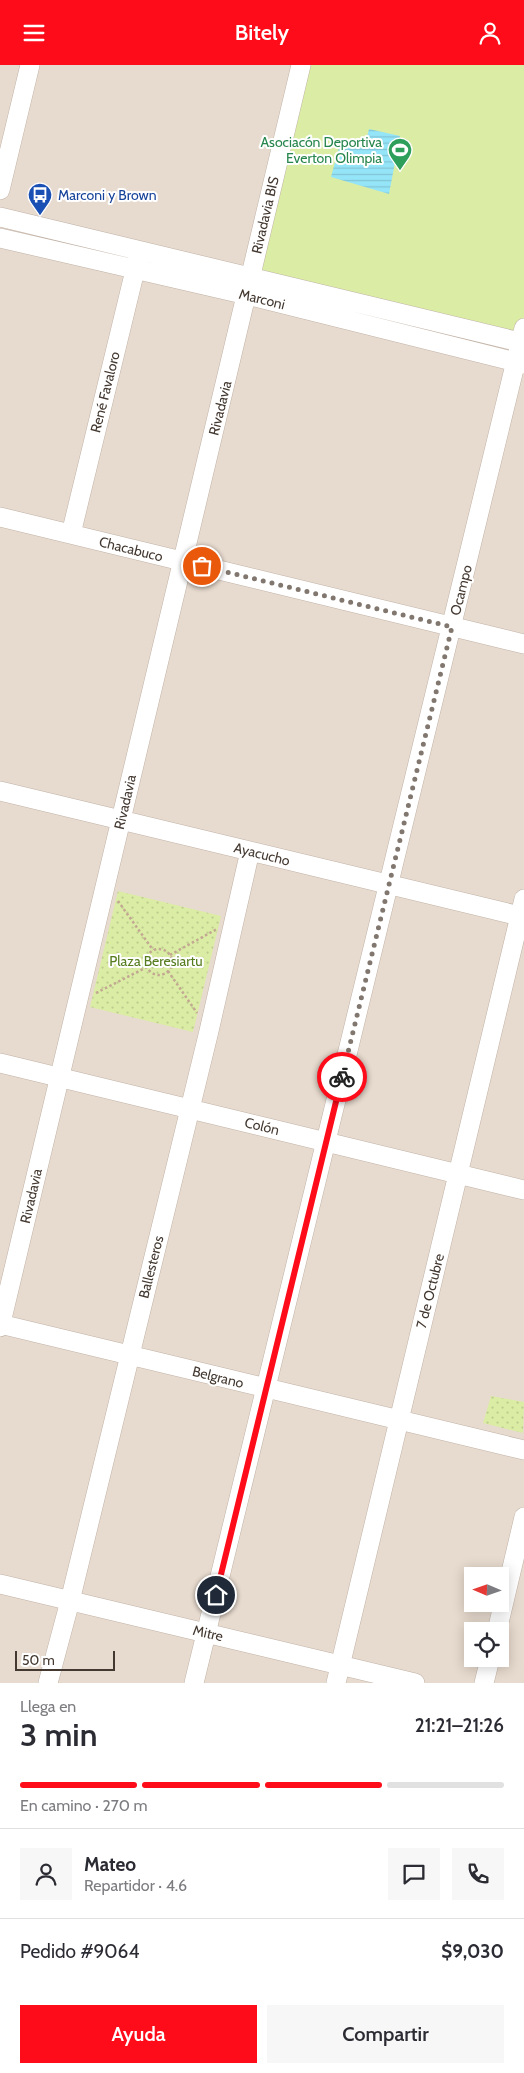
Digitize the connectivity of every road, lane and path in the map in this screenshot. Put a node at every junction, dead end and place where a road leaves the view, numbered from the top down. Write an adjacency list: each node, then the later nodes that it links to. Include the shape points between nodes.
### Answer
1 (30, 65): 3 (street)
2 (301, 65): 8 (street, Rivadavia BIS)
3 (0, 190)
4 (0, 217): 6 (street, Marconi)
5 (0, 238): 7 (street, Marconi)
6 (140, 251): 7 (street, René Favaloro); 8 (street, Marconi)
7 (135, 270): 8 (street, Marconi); 12 (street, René Favaloro)
8 (249, 286): 9 (street, Marconi); 10 (street, Marconi); 13 (street, Rivadavia)
9 (523, 338): 10 (street, Ocampo)
10 (520, 363): 14 (street, Ocampo)
11 (0, 517): 12 (street, Chacabuco)
12 (71, 534): 13 (street, Chacabuco)
13 (183, 561): 14 (street, Chacabuco); 17 (street, Rivadavia)
14 (452, 627): 15 (street, Chacabuco); 20 (street, Ocampo)
15 (524, 644)
16 (0, 791): 17 (street, Ayacucho)
17 (121, 820): 18 (street, Ayacucho); 19 (street, Rivadavia)
18 (250, 851): 20 (street, Ayacucho); 22 (street, Ballesteros)
19 (107, 885): 23 (path); 27 (street, Rivadavia)
20 (389, 885): 21 (street, Ayacucho); 32 (street, Ocampo)
21 (523, 910): 33 (street, 7 de Octubre)
22 (235, 919): 24 (path); 28 (street, Ballesteros)
23 (153, 950): 24 (path, via 164,950); 25 (path, via 146,959)
24 (170, 955): 26 (path, via 172,963)
25 (147, 967): 26 (path, via 156,975); 27 (path)
26 (168, 971): 28 (path)
27 (79, 1001): 30 (street, Rivadavia)
28 (209, 1031): 31 (street, Ballesteros)
29 (0, 1063): 30 (street, Colón)
30 (60, 1077): 31 (street, Colón); 35 (street, Rivadavia)
31 (190, 1108): 32 (street, Colón); 36 (street, Ballesteros)
32 (326, 1141): 33 (street, Colón); 37 (street, Ocampo)
33 (458, 1173): 34 (street, Colón); 38 (street, 7 de Octubre)
34 (524, 1189)
35 (0, 1325): 36 (street, Belgrano)
36 (130, 1355): 37 (street, Belgrano); 42 (street, Ballesteros)
37 (266, 1388): 38 (street, Belgrano); 44 (street, Ocampo)
38 (398, 1420): 39 (street, Belgrano); 45 (street, 7 de Octubre)
39 (524, 1450)
40 (524, 1517): 43 (street)
41 (0, 1584): 42 (street, Mitre)
42 (70, 1601): 44 (street, Mitre); 47 (street, Ballesteros)
43 (499, 1622)
44 (206, 1633): 45 (street, Mitre); 48 (street, Ocampo)
45 (340, 1665): 49 (street, 7 de Octubre); 50 (street, Mitre)
46 (488, 1667): 51 (street)
47 (48, 1683)
48 (194, 1683)
49 (336, 1683)
50 (415, 1683)
51 (484, 1683)

